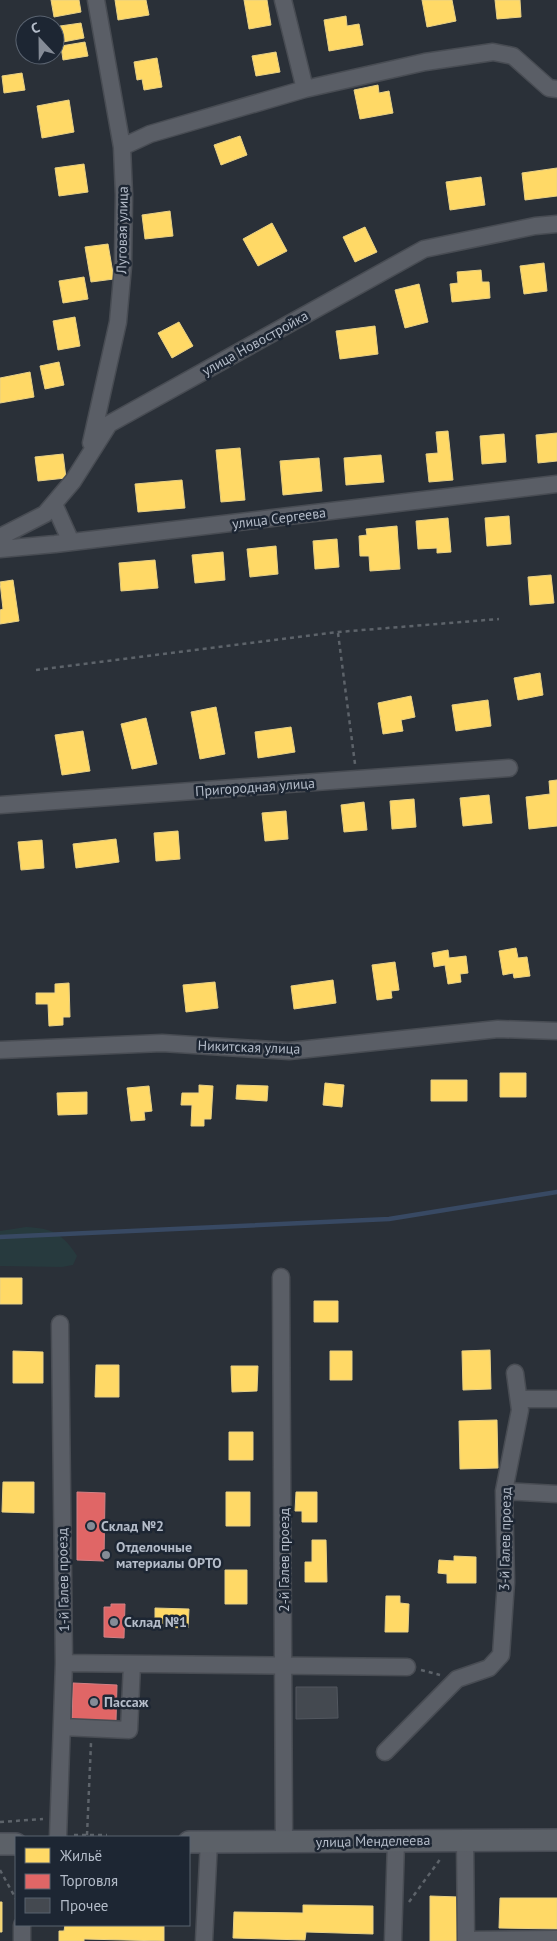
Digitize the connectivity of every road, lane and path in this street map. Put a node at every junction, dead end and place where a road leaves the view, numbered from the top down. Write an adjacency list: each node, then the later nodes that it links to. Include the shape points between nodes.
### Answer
1 (96, 0): 5 (street, Луговая улица)
2 (284, 0): 3 (street)
3 (305, 89): 4 (street, via 425,62 493,52 513,56 549,88); 5 (street, via 150,134)
4 (557, 89)
5 (122, 147): 7 (street, Луговая улица, via 123,266 118,322)
6 (557, 224): 7 (street, улица Новостройка, via 424,249 109,424)
7 (88, 458): 9 (street, улица Новостройка)
8 (557, 484): 11 (street, улица Сергеева)
9 (54, 504): 10 (street, улица Новостройка, via 45,514); 11 (street)
10 (0, 538)
11 (71, 542): 12 (street, улица Сергеева)
12 (0, 549)
13 (499, 619): 14 (path)
14 (338, 632): 15 (path); 17 (path)
15 (36, 670)
16 (509, 768): 17 (street, Пригородная улица)
17 (357, 780): 18 (street, Пригородная улица)
18 (0, 805)
19 (557, 1031): 20 (street, Никитская улица, via 498,1029 289,1051 162,1043)
20 (0, 1050)
21 (281, 1278): 30 (street, 2-й Галев проезд)
22 (60, 1324): 28 (street, 1-й Галев проезд)
23 (515, 1373): 24 (street, 3-й Галев проезд)
24 (519, 1399): 25 (street); 26 (street, 3-й Галев проезд, via 520,1410)
25 (557, 1399)
26 (504, 1492): 27 (street); 32 (street, 3-й Галев проезд, via 506,1582 501,1655 489,1668)
27 (557, 1494)
28 (64, 1663): 29 (street); 33 (street, 1-й Галев проезд)
29 (132, 1664): 30 (street); 34 (street, via 129,1730)
30 (284, 1666): 31 (street); 46 (street, 2-й Галев проезд)
31 (407, 1667): 32 (path)
32 (457, 1679): 35 (street)
33 (62, 1727): 34 (street); 36 (street, 1-й Галев проезд)
34 (92, 1728): 38 (path)
35 (385, 1752)
36 (58, 1818): 37 (path); 40 (street, 1-й Галев проезд)
37 (0, 1822)
38 (87, 1835): 39 (path); 41 (path)
39 (107, 1835)
40 (58, 1836)
41 (72, 1836)
42 (396, 1840): 43 (main road, улица Менделеева); 46 (main road, улица Менделеева); 51 (street)
43 (460, 1840): 44 (main road, улица Менделеева); 51 (path); 54 (street)
44 (557, 1840)
45 (199, 1842): 46 (main road, улица Менделеева); 56 (street)
46 (284, 1842)
47 (0, 1844): 48 (main road)
48 (15, 1844)
49 (0, 1870): 50 (path)
50 (15, 1896)
51 (395, 1921): 57 (street)
52 (22, 1926): 55 (street)
53 (557, 1939): 54 (street)
54 (466, 1940)
55 (22, 1941)
56 (204, 1941)
57 (394, 1941)

